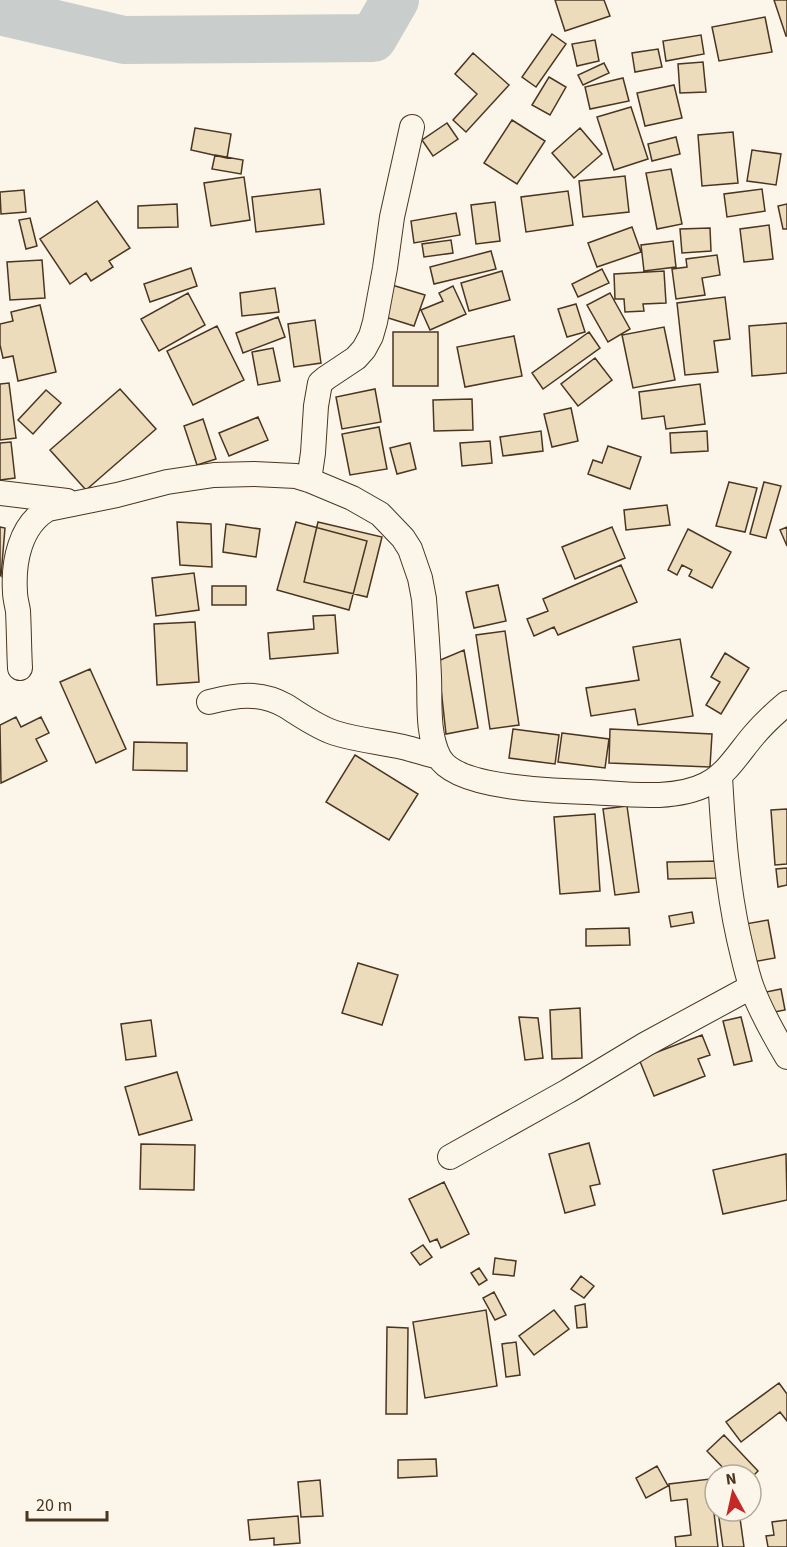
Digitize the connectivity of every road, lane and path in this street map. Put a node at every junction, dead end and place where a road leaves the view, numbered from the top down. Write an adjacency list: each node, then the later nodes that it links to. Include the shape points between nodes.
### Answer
1 (412, 127): 2 (street, via 371,336 356,357 320,383)
2 (309, 480): 4 (street, via 279,474 214,475); 8 (street, via 380,514 410,549 424,599 431,732)
3 (0, 493): 4 (street)
4 (78, 503): 5 (street, via 38,515 21,544 15,592)
5 (20, 668)
6 (209, 702): 8 (street, via 250,695 276,702 334,733)
7 (787, 703): 9 (street)
8 (439, 757): 9 (street, via 453,771 530,790 649,795 698,788)
9 (720, 776): 10 (street, via 732,908)
10 (751, 987): 11 (street); 12 (street)
11 (787, 1057)
12 (450, 1157)

